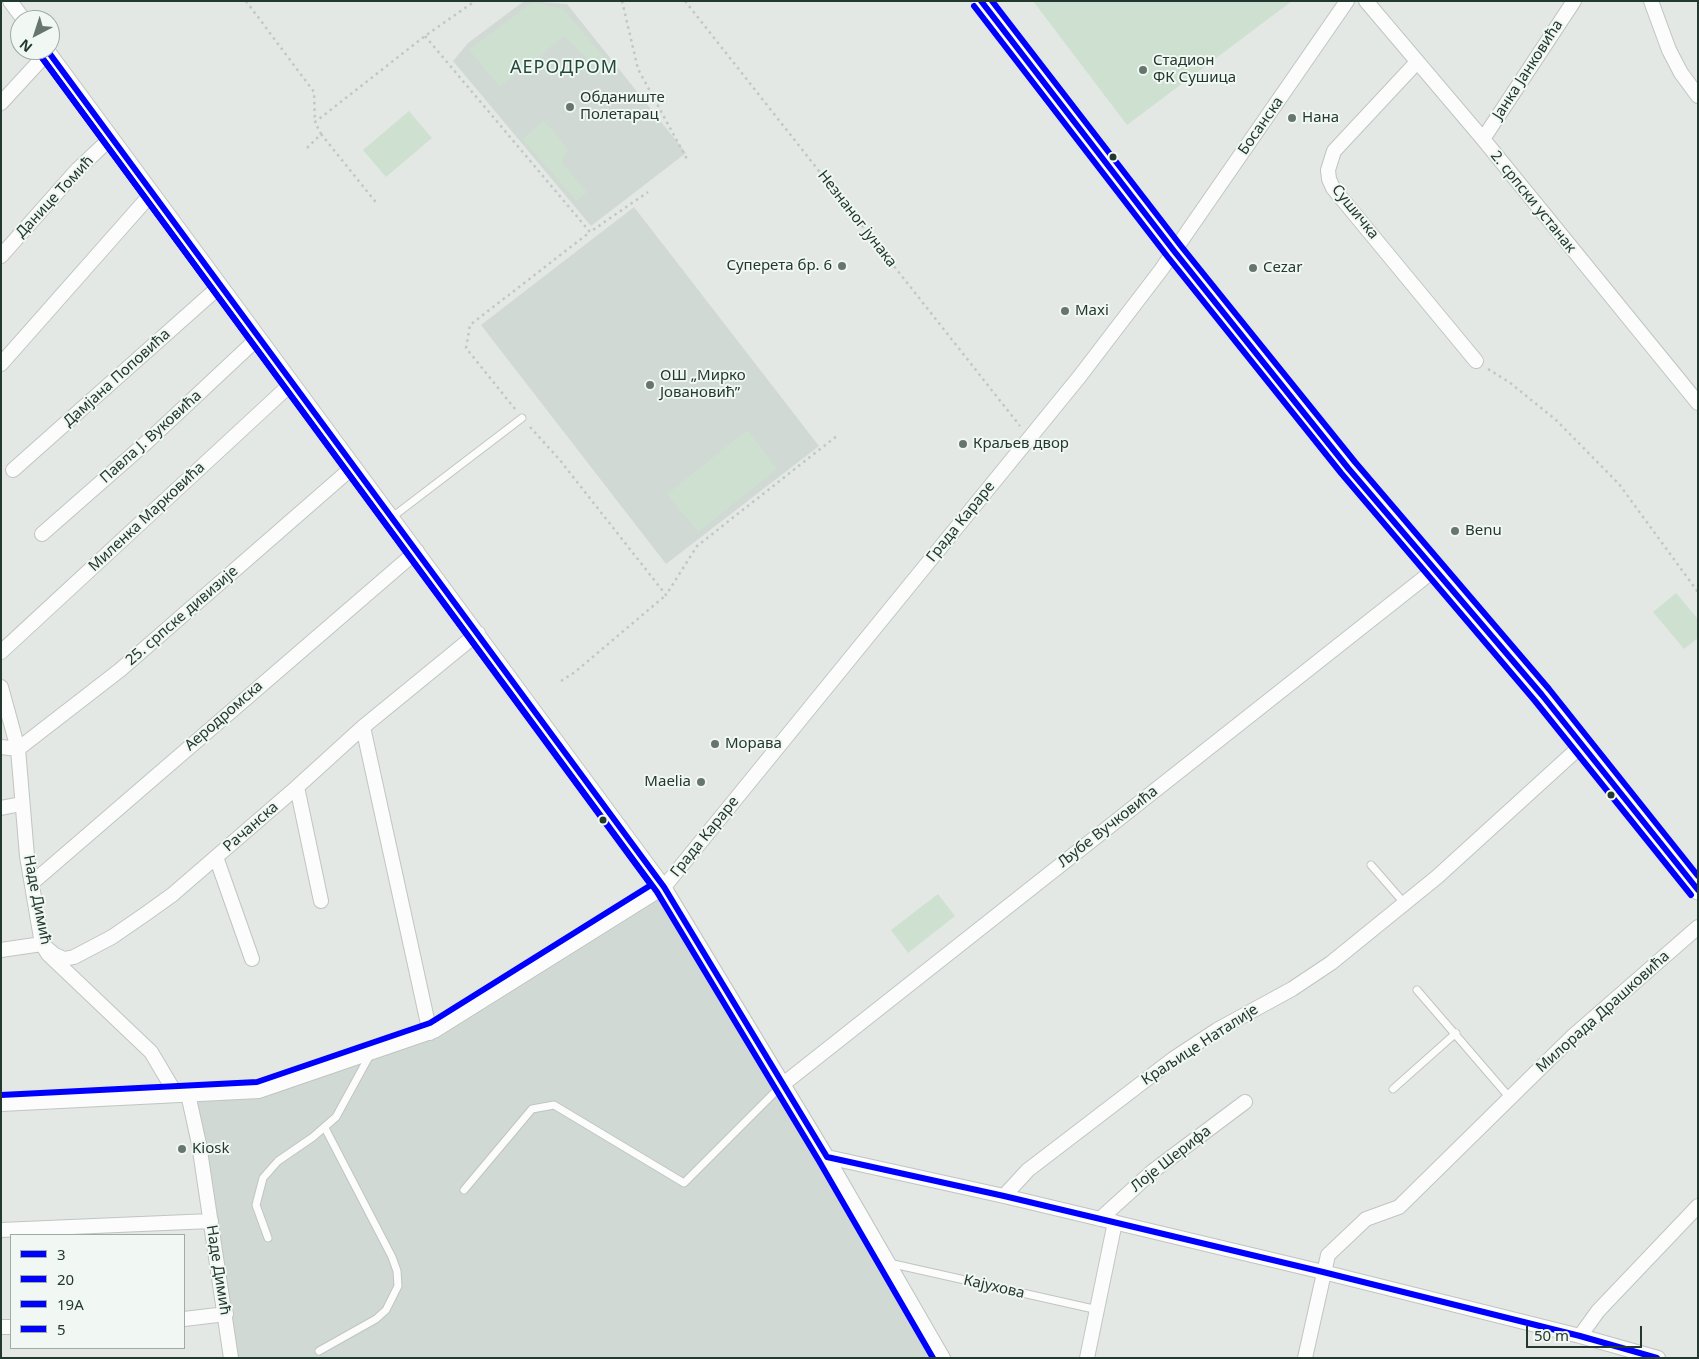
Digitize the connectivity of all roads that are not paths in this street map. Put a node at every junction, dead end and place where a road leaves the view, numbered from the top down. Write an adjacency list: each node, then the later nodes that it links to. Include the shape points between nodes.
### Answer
1 (981, 1): 14 (street)
2 (1347, 1): 14 (street, Босанска)
3 (1366, 1): 8 (street, 2. српски устанак)
4 (1574, 1): 12 (street, Јанка Јанковића)
5 (1651, 1): 9 (street, via 1669,50)
6 (39, 60): 10 (street)
7 (54, 60): 11 (street)
8 (1417, 62): 12 (street, 2. српски устанак); 18 (street, Сушичка, via 1334,152 1328,170 1329,179 1333,188)
9 (1698, 96)
10 (1, 103)
11 (111, 138): 13 (street); 15 (street, Данице Томић, via 78,169)
12 (1483, 139): 21 (street, 2. српски устанак)
13 (152, 194): 16 (street); 19 (street)
14 (1174, 251): 28 (street); 42 (street, Града Караре, via 1080,376)
15 (1, 256)
16 (220, 286): 17 (street); 24 (street, Дамјана Поповића)
17 (258, 338): 20 (street); 26 (street, Павла Ј. Вуковића)
18 (1476, 361)
19 (1, 364)
20 (292, 383): 23 (street); 30 (street, Миленка Марковића)
21 (1698, 404)
22 (522, 418): 25 (lane)
23 (354, 466): 25 (street); 35 (street, 25. српске дивизије, via 120,670)
24 (13, 470)
25 (391, 518): 27 (street)
26 (42, 534)
27 (417, 551): 29 (street); 41 (street, Аеродромска)
28 (1434, 570): 33 (street); 54 (street, Љубе Вучковића)
29 (478, 633): 32 (street, Рачанска); 42 (street)
30 (1, 652)
31 (1, 687): 35 (street, Наде Димић)
32 (363, 727): 36 (street, Рачанска); 51 (street)
33 (1582, 745): 43 (street); 45 (street, Краљице Наталије)
34 (1, 747): 35 (street)
35 (18, 749): 37 (street, Наде Димић)
36 (297, 787): 39 (street, Рачанска); 44 (street)
37 (21, 804): 38 (street); 41 (street, Наде Димић)
38 (1, 808)
39 (216, 857): 47 (street, Рачанска, via 144,915 74,957 64,959); 49 (street)
40 (1371, 865): 45 (lane)
41 (32, 883): 47 (street, Наде Димић)
42 (664, 887): 51 (street, Града Караре); 54 (street)
43 (1698, 890)
44 (321, 901)
45 (1405, 905): 63 (street, Краљице Наталије, via 1312,976 1173,1059 1028,1170)
46 (1698, 926): 57 (street, Милорада Драшковића, via 1573,1036)
47 (42, 944): 48 (street); 56 (street, Наде Димић, via 48,954 151,1052)
48 (1, 950)
49 (252, 959)
50 (1417, 990): 52 (lane)
51 (430, 1032): 53 (street, Града Караре)
52 (1456, 1033): 55 (lane); 57 (lane)
53 (371, 1053): 56 (street, Града Караре, via 258,1091); 60 (lane, via 344,1104)
54 (782, 1085): 61 (street); 62 (lane, via 684,1183 554,1105 532,1109)
55 (1393, 1089)
56 (182, 1094): 59 (street, Града Караре); 66 (street, Наде Димић)
57 (1510, 1098): 71 (street, Милорада Драшковића, via 1399,1207 1378,1214 1353,1230 1328,1255)
58 (1245, 1102): 65 (street, Лоје Шерифа, via 1153,1171)
59 (1, 1104)
60 (325, 1128): 69 (lane, via 278,1161 263,1178 256,1205); 76 (lane, via 392,1258 398,1286 386,1310 376,1319)
61 (827, 1157): 63 (street); 70 (street)
62 (464, 1190)
63 (1004, 1196): 65 (street)
64 (1698, 1206): 75 (street, via 1598,1311)
65 (1100, 1219): 67 (street)
66 (211, 1221): 68 (street); 73 (street, Наде Димић)
67 (1115, 1222): 71 (street); 72 (street)
68 (1, 1230)
69 (268, 1238)
70 (889, 1263): 72 (lane, Кајухова); 78 (street)
71 (1323, 1272): 75 (street); 80 (street, Милорада Драшковића)
72 (1098, 1310): 79 (street)
73 (226, 1314): 74 (street); 77 (street, Наде Димић)
74 (185, 1318)
75 (1580, 1336): 81 (street)
76 (319, 1350)
77 (232, 1358)
78 (943, 1358)
79 (1086, 1358)
80 (1305, 1358)
81 (1658, 1358)

